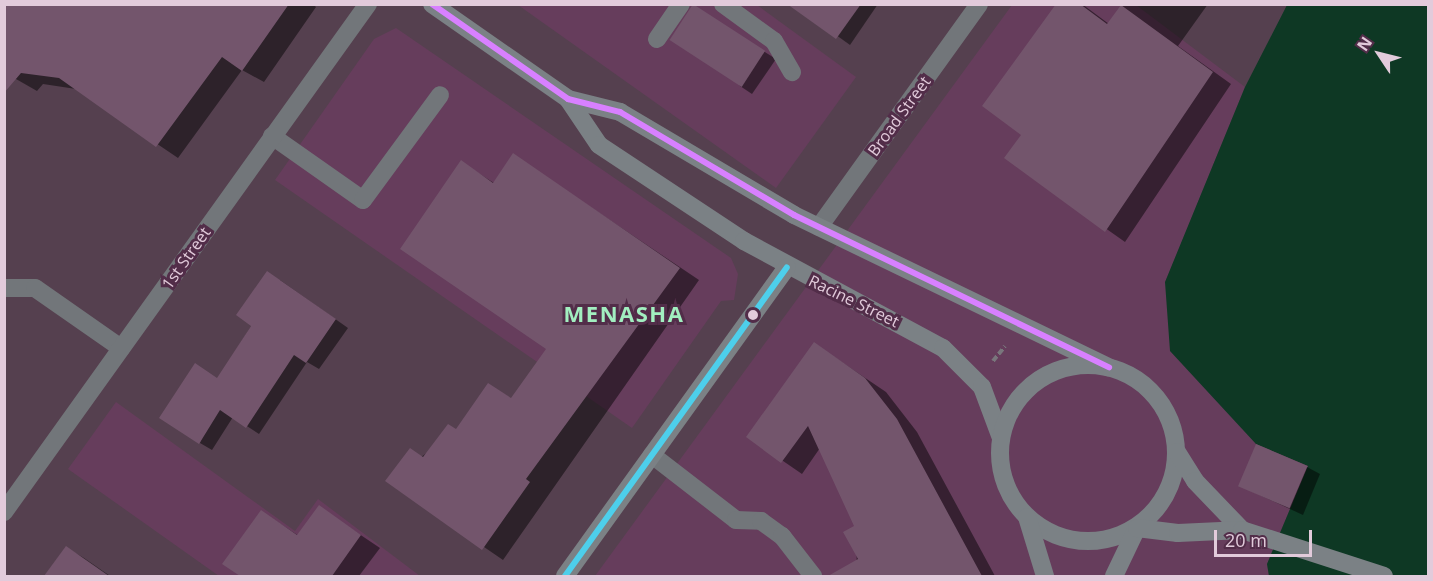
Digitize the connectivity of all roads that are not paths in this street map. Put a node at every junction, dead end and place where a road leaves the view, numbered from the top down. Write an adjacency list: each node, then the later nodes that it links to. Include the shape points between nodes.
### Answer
1 (368, 4): 10 (street, 1st Street)
2 (432, 4): 9 (main road, Racine Street)
3 (681, 4): 6 (street)
4 (723, 4): 7 (street, via 774,41)
5 (980, 4): 11 (street, Broad Street)
6 (657, 39)
7 (792, 72)
8 (440, 94): 10 (street, via 363,200)
9 (568, 99): 11 (main road, Racine Street, via 620,112); 12 (main road, Racine Street, via 599,145)
10 (272, 136): 14 (street, 1st Street)
11 (819, 227): 15 (main road, Racine Street)
12 (787, 267): 16 (main road, Racine Street, via 949,353 982,387); 18 (main road)
13 (4, 288): 14 (street, via 35,288)
14 (121, 348): 19 (street, 1st Street)
15 (1109, 367): 16 (main road, via 1080,365 1052,372 1029,388 1011,411); 17 (main road, via 1136,378 1158,398 1172,423)
16 (1001, 438): 20 (main road, via 1004,476)
17 (1177, 452): 21 (main road, via 1171,486); 22 (main road, via 1195,481)
18 (652, 456): 23 (main road); 24 (street, via 736,520 760,520 782,536)
19 (4, 512)
20 (1027, 518): 21 (main road, via 1052,534 1080,542 1109,540); 25 (main road)
21 (1137, 528): 22 (main road, via 1178,533); 26 (main road)
22 (1242, 530): 27 (main road)
23 (565, 576)
24 (813, 576)
25 (1045, 576)
26 (1114, 576)
27 (1384, 576)

